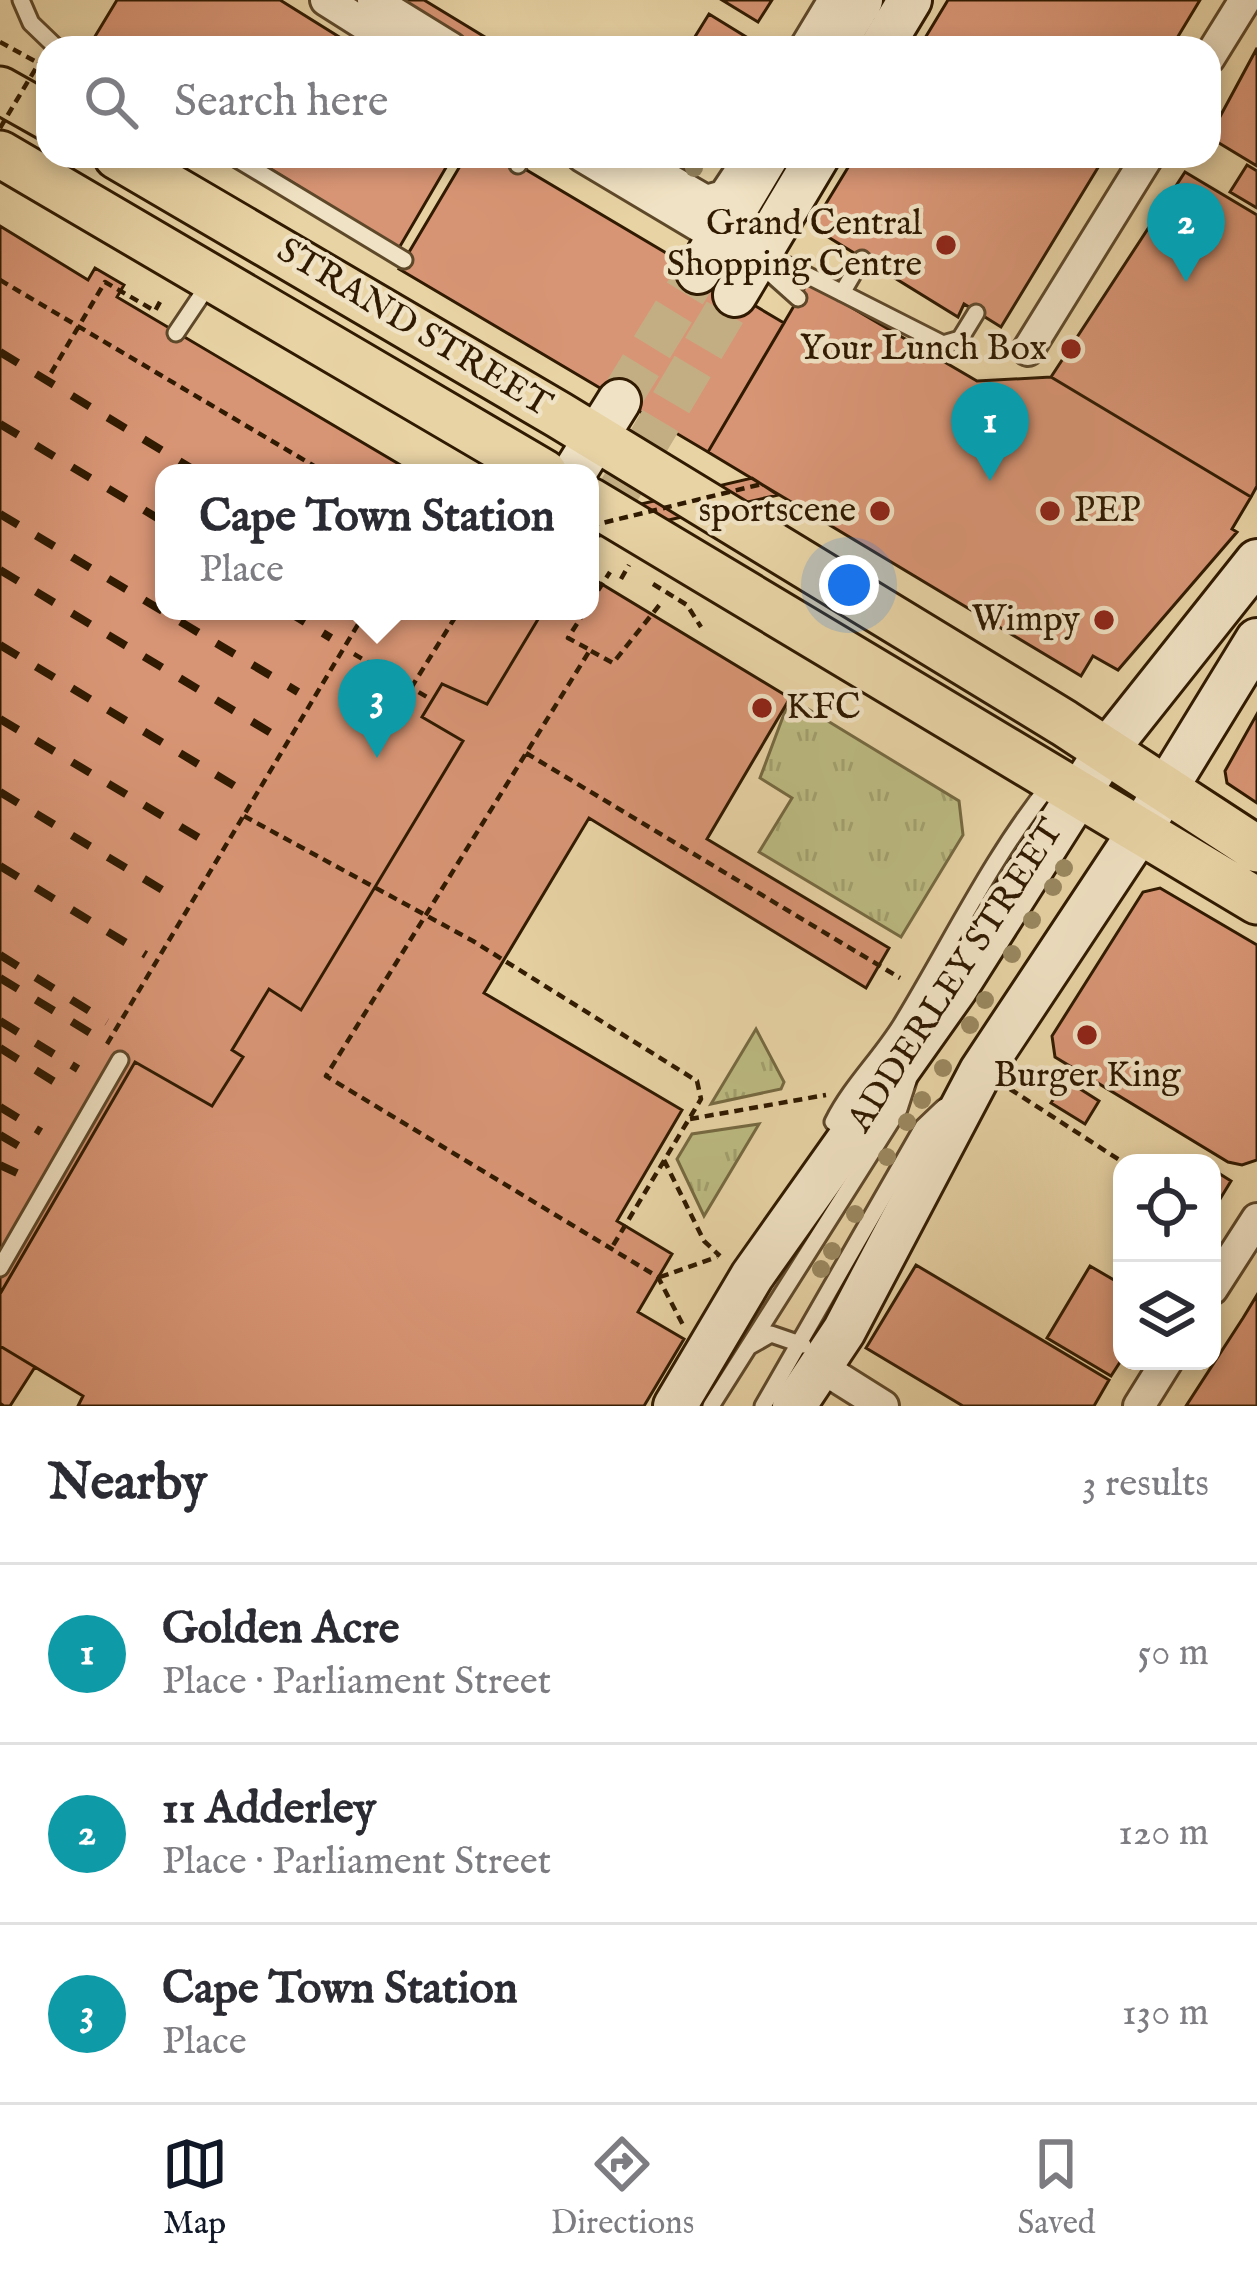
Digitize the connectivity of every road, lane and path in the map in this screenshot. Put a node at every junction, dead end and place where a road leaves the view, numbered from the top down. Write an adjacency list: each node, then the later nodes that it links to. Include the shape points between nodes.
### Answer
1 (21, 0): 8 (lane)
2 (326, 0): 9 (street)
3 (373, 0): 10 (street)
4 (834, 0): 11 (street)
5 (861, 0): 12 (main road)
6 (910, 0): 13 (main road)
7 (1245, 0): 14 (street)
8 (45, 36)
9 (383, 36)
10 (432, 36)
11 (812, 36)
12 (839, 36)
13 (888, 36)
14 (1221, 39)
15 (0, 42): 16 (path, bridge)
16 (36, 61)
17 (36, 68): 20 (path, bridge)
18 (0, 90): 19 (main road)
19 (36, 110)
20 (0, 128)
21 (0, 154): 34 (main road, STRAND STREET)
22 (138, 168): 44 (main road, STRAND STREET)
23 (252, 168): 32 (lane)
24 (596, 168): 30 (street)
25 (647, 168): 26 (street, via 715,200)
26 (744, 168)
27 (747, 168): 30 (main road)
28 (811, 168): 33 (main road)
29 (1141, 168): 42 (street)
30 (708, 255): 33 (street)
31 (862, 259): 36 (lane)
32 (404, 260)
33 (746, 277): 36 (lane, via 789,266); 37 (lane)
34 (213, 279): 41 (lane); 46 (main road, STRAND STREET)
35 (0, 280): 40 (path)
36 (842, 293): 39 (lane, via 943,344 960,339)
37 (798, 298)
38 (161, 300): 40 (path, via 155,311 105,282)
39 (976, 313)
40 (78, 326): 43 (path); 45 (path)
41 (176, 334)
42 (1028, 350)
43 (51, 373)
44 (596, 437): 66 (main road, STRAND STREET)
45 (311, 464)
46 (529, 464)
47 (762, 484): 49 (path, bridge)
48 (599, 506): 68 (main road)
49 (599, 524)
50 (1257, 561): 66 (main road, ADDERLEY STREET)
51 (629, 565): 53 (path)
52 (610, 572): 55 (path)
53 (621, 578)
54 (653, 584): 60 (path, via 687,605)
55 (599, 589)
56 (661, 603): 62 (path, via 613,663)
57 (361, 620): 70 (path)
58 (453, 620): 64 (path)
59 (579, 620): 62 (path, via 568,638)
60 (700, 627)
61 (1257, 640): 69 (main road, ADDERLEY STREET)
62 (590, 650): 67 (path)
63 (354, 654): 64 (path)
64 (411, 688): 65 (path)
65 (432, 700)
66 (1106, 752): 68 (main road, ADDERLEY STREET); 69 (main road, STRAND STREET)
67 (526, 754): 74 (path); 75 (path)
68 (1065, 786): 71 (main road); 76 (main road, ADDERLEY STREET); 82 (lane, via 1018,824 902,1024)
69 (1164, 792): 71 (main road, ADDERLEY STREET); 72 (main road, STRAND STREET)
70 (244, 816): 74 (path); 77 (path)
71 (1140, 831): 73 (main road); 79 (main road, ADDERLEY STREET)
72 (1257, 849)
73 (1257, 901)
74 (426, 915): 81 (path, via 697,1082 701,1099); 86 (path, via 326,1076)
75 (900, 977)
76 (922, 1035): 91 (lane, via 899,1109); 94 (main road, ADDERLEY STREET, via 752,1276)
77 (99, 1059)
78 (120, 1060): 87 (lane)
79 (996, 1080): 83 (path); 93 (main road, ADDERLEY STREET)
80 (832, 1094): 81 (path)
81 (689, 1119): 84 (path)
82 (833, 1122)
83 (1113, 1156)
84 (664, 1160): 86 (path); 88 (path, via 704,1241 723,1258)
85 (1252, 1236): 89 (street)
86 (611, 1249): 88 (path)
87 (0, 1268)
88 (658, 1277): 90 (path)
89 (1221, 1277)
90 (691, 1339)
91 (743, 1352): 93 (lane, via 771,1334); 95 (lane)
92 (1161, 1370): 98 (street)
93 (799, 1373): 96 (lane); 97 (street)
94 (675, 1406)
95 (711, 1406)
96 (763, 1406)
97 (883, 1406)
98 (1138, 1406)

